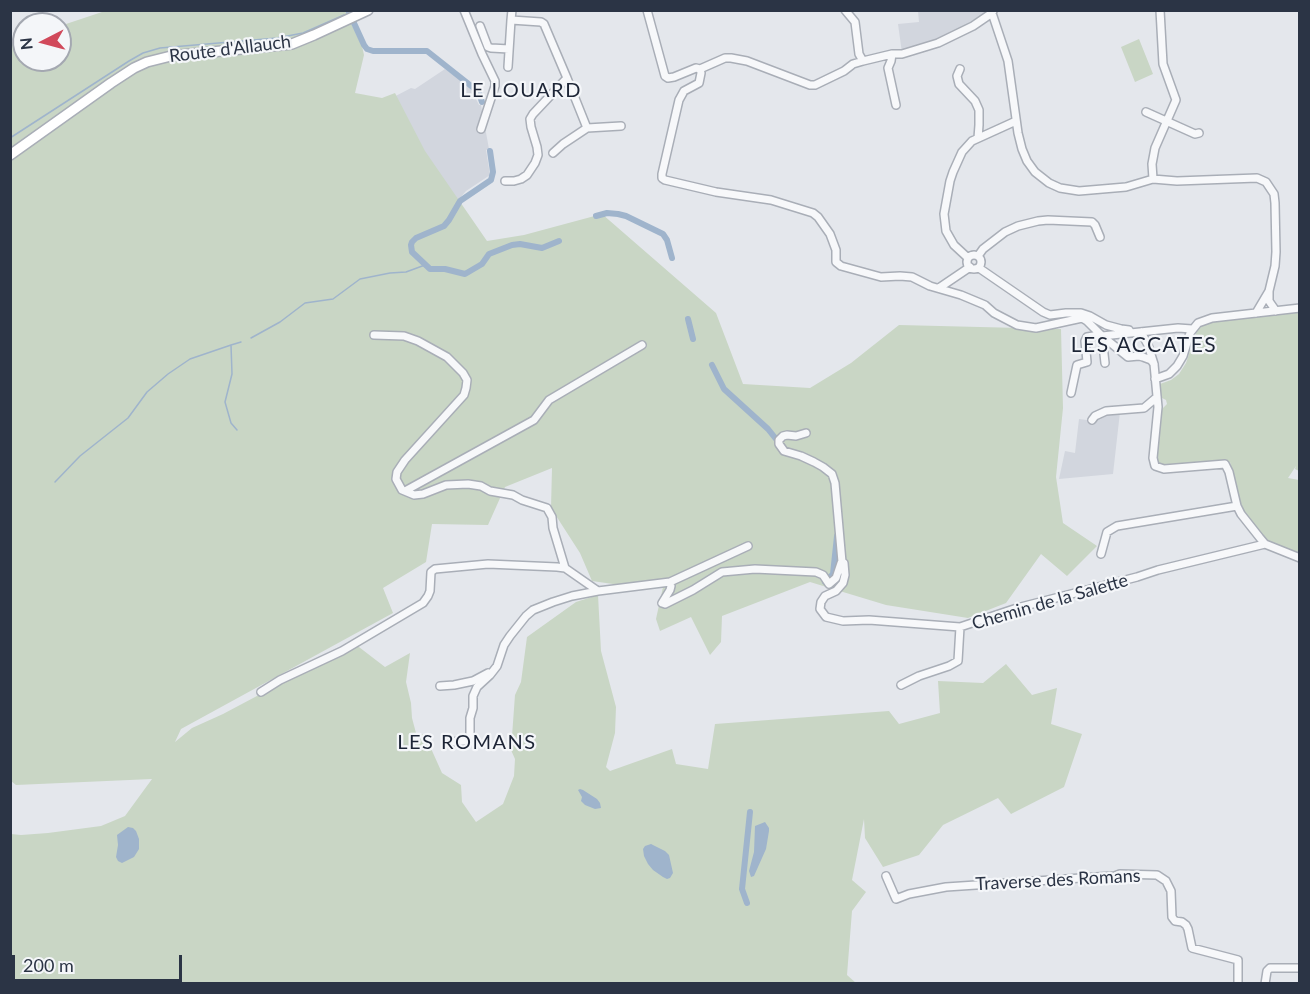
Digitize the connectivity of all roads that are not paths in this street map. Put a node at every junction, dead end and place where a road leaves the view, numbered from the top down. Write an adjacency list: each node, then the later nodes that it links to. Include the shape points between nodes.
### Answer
1 (361, 10): 9 (main road, Route d'Allauch)
2 (368, 10): 9 (main road, Route d'Allauch)
3 (464, 10): 25 (street, via 495,81)
4 (512, 10): 10 (street)
5 (647, 10): 16 (street, via 665,76)
6 (845, 10): 14 (street, via 855,22)
7 (1160, 10): 22 (street, via 1163,64 1175,96)
8 (992, 12): 13 (street, via 938,43); 21 (street, via 1008,61)
9 (351, 18): 29 (main road, Route d'Allauch, via 292,44 159,58 134,68)
10 (511, 20): 12 (street); 18 (street, via 544,24)
11 (480, 27): 12 (street, via 488,46)
12 (509, 49): 15 (street)
13 (892, 54): 14 (street); 19 (street, via 888,68)
14 (863, 61): 16 (street, via 815,85 730,58)
15 (508, 67)
16 (700, 69): 37 (street, via 699,83 684,91 679,100 662,178 716,192 771,200 813,213 830,234 836,262 841,267 881,277 907,276)
17 (960, 69): 27 (street, via 959,84 979,110)
18 (567, 78): 24 (street); 31 (street, via 530,119 537,147 535,163 521,179)
19 (896, 105)
20 (1146, 112): 22 (street)
21 (1016, 121): 27 (street); 30 (street, via 1027,161 1041,177 1060,188 1115,189)
22 (1167, 121): 26 (street); 30 (street, via 1153,156)
23 (621, 126): 24 (street)
24 (587, 128): 28 (street)
25 (481, 129)
26 (1199, 133)
27 (978, 138): 34 (street, via 956,163 944,214 949,238)
28 (553, 153)
29 (10, 155)
30 (1153, 179): 38 (street, via 1257,178 1266,182 1274,194 1276,231 1276,259)
31 (505, 181)
32 (1100, 237): 33 (street, via 1092,222 1038,221 1005,232)
33 (978, 256): 34 (street); 36 (street)
34 (968, 258): 35 (street)
35 (970, 267): 36 (street); 37 (street)
36 (979, 268): 42 (street)
37 (939, 288): 43 (street, via 986,305 1017,325)
38 (1269, 291): 40 (street, via 1269,301); 41 (street)
39 (1299, 308): 40 (street)
40 (1276, 311): 41 (street)
41 (1256, 313): 44 (street, via 1204,320)
42 (1050, 315): 43 (street); 45 (street, via 1081,313 1106,325)
43 (1052, 325): 47 (street, via 1082,318)
44 (1192, 329): 45 (street); 51 (street, via 1177,366)
45 (1142, 332): 47 (street); 50 (street)
46 (374, 335): 56 (street, via 404,336 427,345 447,357 467,380 464,395 397,472 396,479)
47 (1101, 335): 49 (street); 50 (street, via 1128,357 1147,358); 52 (street, via 1087,337 1087,362 1077,365)
48 (642, 345): 56 (street, via 549,399 534,420)
49 (1105, 363)
50 (1154, 364): 51 (street)
51 (1155, 379): 53 (street)
52 (1071, 393)
53 (1157, 397): 54 (street, via 1144,408 1106,411); 57 (street, via 1155,466 1164,469 1226,464)
54 (1092, 420)
55 (806, 433): 62 (street, via 783,436 779,444 783,451 801,456 832,474)
56 (405, 491): 63 (street, via 423,494 446,485 468,484 547,508)
57 (1237, 506): 58 (street); 60 (street, via 1117,526 1107,532)
58 (1265, 544): 61 (street); 66 (street, Chemin de la Salette, via 1017,608)
59 (748, 546): 64 (street)
60 (1101, 554)
61 (1299, 558)
62 (842, 562): 64 (street, via 829,584 816,572 722,572 665,604 662,603); 66 (street, Chemin de la Salette, via 843,583 820,602 826,617)
63 (565, 568): 65 (street); 70 (street, via 488,564 435,569 423,603 342,651)
64 (670, 582): 65 (street)
65 (598, 591): 67 (street, via 533,610 504,645)
66 (960, 627): 68 (street, via 958,661)
67 (497, 666): 69 (street, via 473,681); 71 (street, via 473,696 470,738)
68 (901, 685)
69 (440, 686)
70 (261, 692)
71 (450, 742)
72 (886, 876): 74 (street, Traverse des Romans, via 896,899 946,886 1157,875 1171,891 1172,917 1188,929 1192,948 1238,960)
73 (1299, 968): 75 (street, via 1270,968)
74 (1238, 984)
75 (1265, 984)

